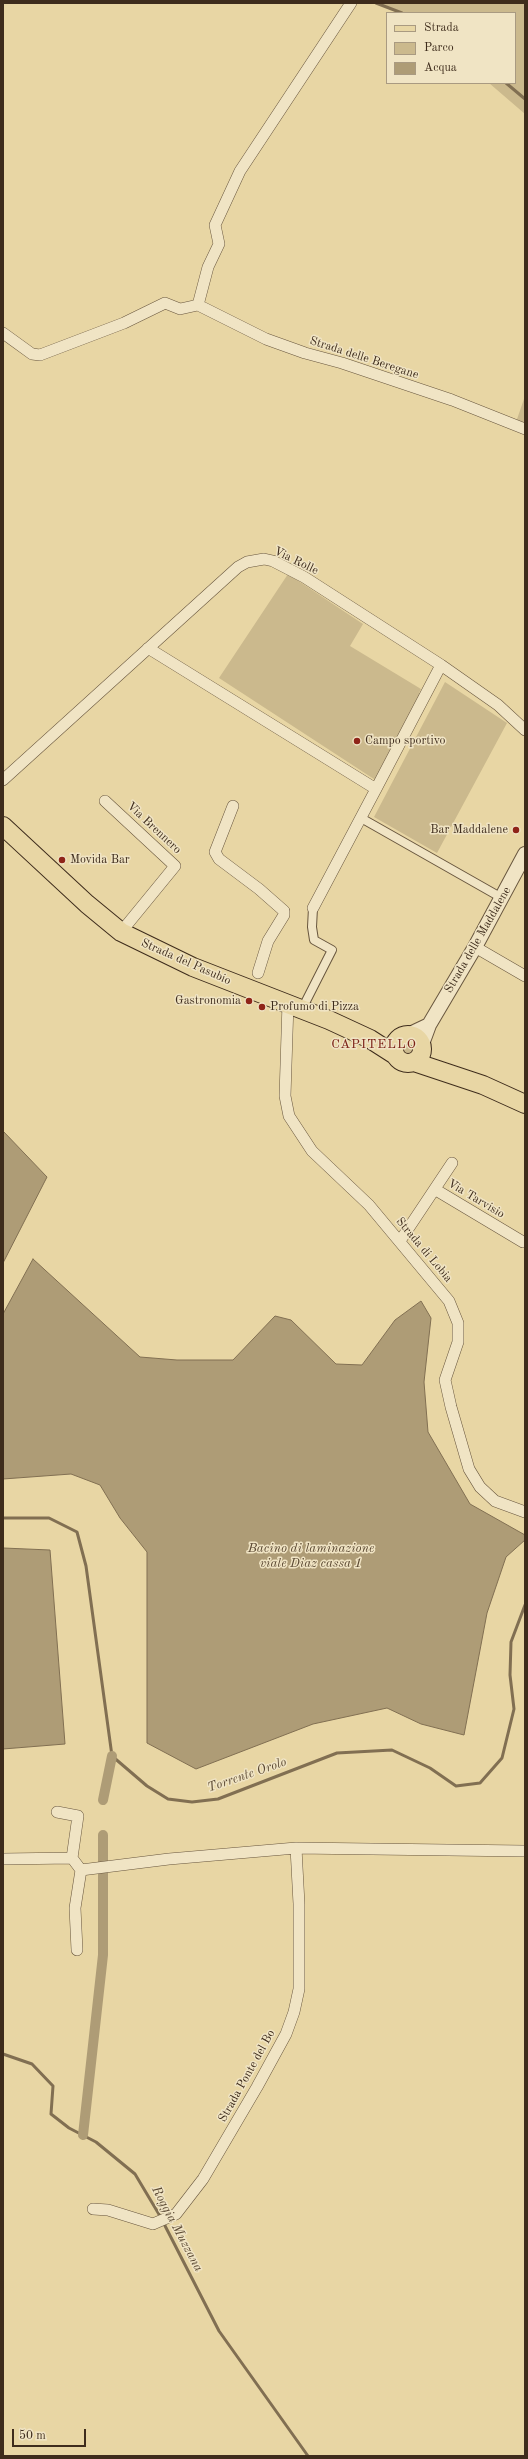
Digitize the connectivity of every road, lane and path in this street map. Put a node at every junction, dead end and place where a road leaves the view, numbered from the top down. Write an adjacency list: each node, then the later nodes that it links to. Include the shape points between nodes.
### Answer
1 (351, 3): 2 (street, via 240,171 215,226 219,244 208,267)
2 (198, 305): 3 (street, via 180,309 165,303 40,355 32,354); 4 (street, Strada delle Beregane, via 266,339 452,400)
3 (3, 333)
4 (525, 429)
5 (148, 648): 6 (street, Via Rolle, via 238,567 247,562 264,559 304,577); 8 (street, Via Rolle); 9 (street)
6 (442, 665): 7 (street, Via Rolle, via 498,705); 9 (street)
7 (525, 730)
8 (5, 778)
9 (376, 789): 12 (street)
10 (105, 801): 17 (street, Via Brennero, via 175,866)
11 (233, 806): 20 (street, via 215,852 284,911 268,941)
12 (361, 818): 15 (street); 16 (street)
13 (3, 826): 17 (main road, Strada del Pasubio)
14 (525, 854): 15 (street, Strada delle Maddalene)
15 (502, 898): 18 (street, Strada delle Maddalene)
16 (313, 908): 21 (street, via 314,940 332,950)
17 (121, 932): 20 (main road, Strada del Pasubio, via 156,951)
18 (475, 947): 19 (street); 23 (street, Strada delle Maddalene, via 429,1025)
19 (525, 976)
20 (254, 981): 21 (main road, Strada del Pasubio)
21 (295, 1006): 22 (main road, Strada del Pasubio); 27 (street, Strada di Lobia, via 285,1096 289,1116 312,1151 369,1205)
22 (329, 1020): 23 (main road); 23 (main road, Strada del Pasubio, via 370,1039 395,1055 394,1044)
23 (414, 1045): 24 (main road, via 483,1085)
24 (525, 1104)
25 (452, 1163): 26 (street, Via Tarvisio)
26 (436, 1190): 27 (street, Via Tarvisio); 28 (street, Via Tarvisio)
27 (400, 1241): 29 (street, Strada di Lobia, via 449,1301 458,1323 458,1342 445,1380 470,1469 480,1487 495,1501)
28 (523, 1242)
29 (525, 1512)
30 (57, 1812): 33 (street, via 78,1816)
31 (296, 1848): 32 (street); 35 (street); 37 (street, Strada Ponte del Bo, via 299,1989 286,2034 203,2179 176,2214 153,2224 108,2210)
32 (525, 1850)
33 (72, 1858): 34 (street); 35 (street)
34 (3, 1859)
35 (81, 1870): 36 (street, via 75,1908)
36 (77, 1950)
37 (93, 2209)

